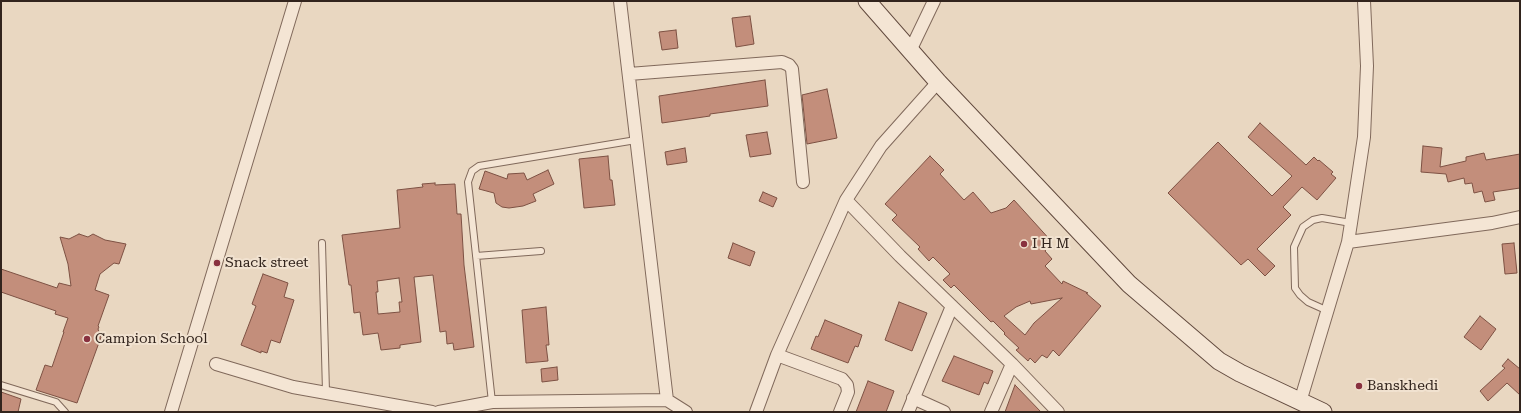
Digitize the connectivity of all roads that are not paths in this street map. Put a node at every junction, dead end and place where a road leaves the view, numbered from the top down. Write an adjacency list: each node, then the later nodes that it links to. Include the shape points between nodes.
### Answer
1 (295, 1): 31 (street)
2 (620, 1): 7 (street)
3 (867, 1): 6 (street)
4 (934, 1): 6 (street)
5 (1364, 1): 13 (street, via 1367,66 1364,137)
6 (910, 51): 8 (street)
7 (628, 74): 9 (street); 10 (street, via 782,62 789,65 792,69)
8 (938, 82): 11 (street, via 881,146); 28 (street, via 1129,284 1219,361)
9 (636, 140): 17 (lane, via 479,166 472,171 468,182); 26 (street)
10 (803, 182)
11 (846, 200): 18 (street); 20 (street)
12 (1520, 217): 14 (street)
13 (1351, 223): 14 (street); 19 (lane, via 1322,218 1313,220 1303,227 1294,247 1295,288 1308,302)
14 (1348, 242): 19 (street)
15 (322, 243): 24 (lane)
16 (541, 251): 17 (lane)
17 (476, 256): 27 (lane)
18 (952, 306): 22 (street); 25 (street)
19 (1328, 311): 28 (street)
20 (777, 355): 34 (street); 35 (street, via 842,379 847,385 848,392)
21 (216, 364): 24 (street, via 292,387)
22 (1012, 364): 38 (street); 39 (street)
23 (1, 385): 30 (lane, via 56,402)
24 (326, 392): 32 (street)
25 (914, 398): 36 (street); 37 (street)
26 (668, 400): 27 (street); 29 (street)
27 (492, 402): 33 (street)
28 (1300, 402): 40 (street)
29 (681, 411)
30 (65, 412)
31 (171, 412)
32 (432, 412)
33 (439, 412)
34 (756, 412)
35 (840, 412)
36 (908, 412)
37 (944, 412)
38 (991, 412)
39 (1058, 412)
40 (1323, 412)

